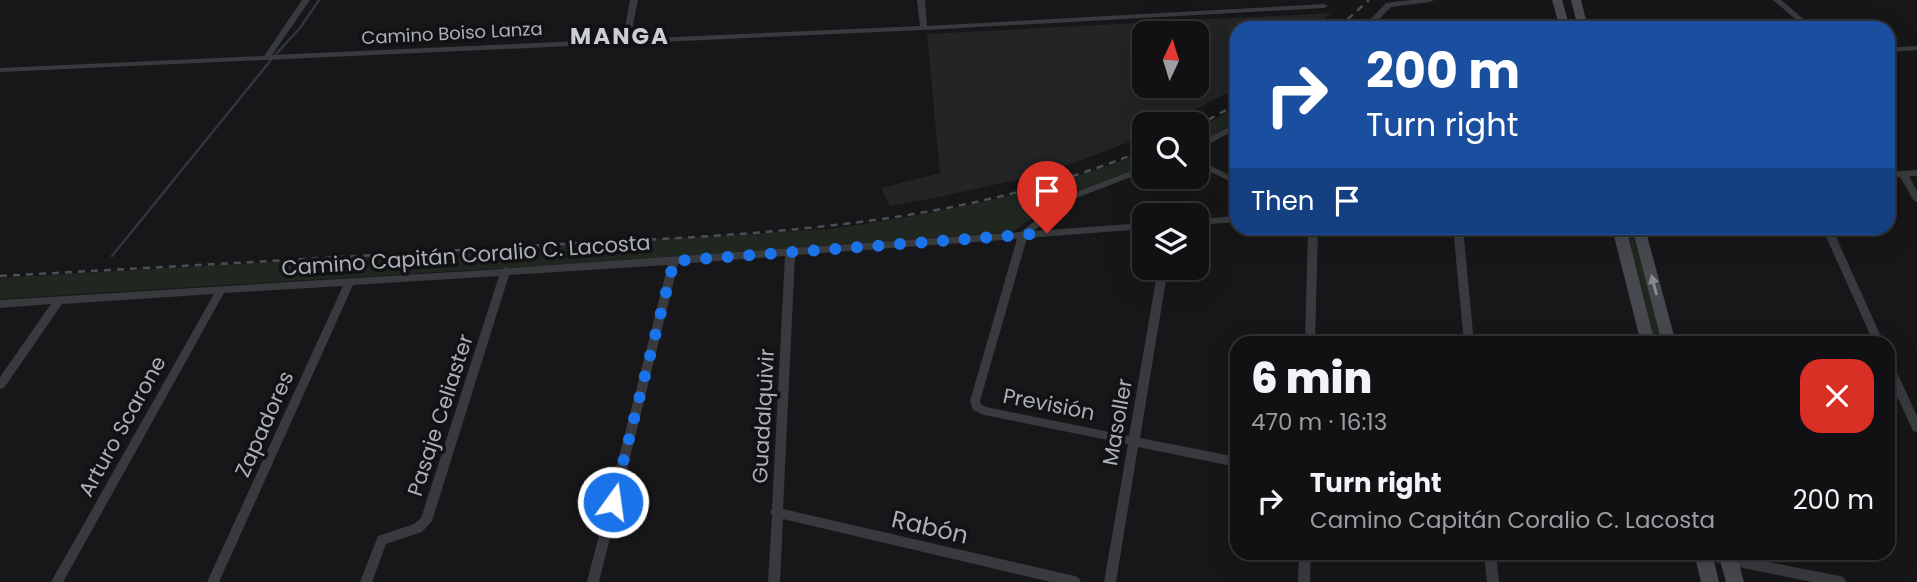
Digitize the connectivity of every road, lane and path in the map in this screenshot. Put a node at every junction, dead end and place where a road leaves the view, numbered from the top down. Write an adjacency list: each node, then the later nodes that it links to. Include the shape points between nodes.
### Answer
1 (306, 0): 21 (street)
2 (634, 0): 18 (street)
3 (920, 0): 17 (street)
4 (1208, 0): 11 (street)
5 (1430, 0): 12 (street, via 1395,3)
6 (1558, 0): 13 (main road)
7 (1569, 0): 14 (main road)
8 (1576, 0): 15 (main road)
9 (1777, 0): 16 (street)
10 (1324, 6): 11 (street, Camino Boiso Lanza)
11 (1214, 13): 17 (street, Camino Boiso Lanza)
12 (1373, 21)
13 (1563, 21)
14 (1579, 21)
15 (1581, 21)
16 (1802, 21)
17 (924, 28): 18 (street, Camino Boiso Lanza)
18 (626, 41): 21 (street, Camino Boiso Lanza)
19 (1917, 48): 20 (street)
20 (1895, 50)
21 (266, 58): 22 (street, Camino Boiso Lanza)
22 (0, 70)
23 (1230, 130): 24 (street)
24 (1209, 141)
25 (1209, 168): 30 (street)
26 (1917, 173): 28 (street)
27 (1132, 174): 35 (street, via 1068,198)
28 (1903, 174): 29 (street); 31 (street)
29 (1895, 175)
30 (1230, 178)
31 (1917, 199)
32 (1230, 220): 33 (street)
33 (1209, 221)
34 (1132, 227): 35 (street, Camino Capitán Coralio C. Lacosta)
35 (1023, 235): 41 (street, Camino Capitán Coralio C. Lacosta); 57 (street, Previsión, via 977,407)
36 (1313, 235): 49 (street)
37 (1459, 235): 50 (street)
38 (1621, 235): 51 (main road)
39 (1640, 235): 52 (main road, one-way to 39)
40 (1830, 235): 53 (street)
41 (790, 252): 42 (street, Camino Capitán Coralio C. Lacosta); 59 (street, Guadalquivir)
42 (674, 261): 43 (street, Camino Capitán Coralio C. Lacosta); 68 (street)
43 (506, 270): 45 (street, Camino Capitán Coralio C. Lacosta); 67 (street, Pasaje Celiaster, via 426,521 382,540)
44 (1161, 280): 57 (street, Masoller)
45 (350, 281): 46 (street, Camino Capitán Coralio C. Lacosta); 66 (street, Zapadores)
46 (221, 290): 47 (street, Camino Capitán Coralio C. Lacosta); 65 (street, Arturo Scarone)
47 (59, 300): 48 (street, Camino Capitán Coralio C. Lacosta); 55 (street)
48 (0, 304)
49 (1310, 336)
50 (1468, 336)
51 (1646, 336)
52 (1668, 336)
53 (1876, 336)
54 (1895, 379): 56 (street)
55 (0, 386)
56 (1917, 428)
57 (1133, 441): 58 (street, Previsión); 71 (street, Masoller)
58 (1230, 461)
59 (776, 512): 69 (street, Guadalquivir); 70 (street, Rabón)
60 (1305, 560): 72 (street)
61 (1491, 560): 73 (street)
62 (1702, 560): 74 (main road)
63 (1729, 560): 75 (main road)
64 (1745, 560): 76 (street)
65 (57, 582)
66 (213, 582)
67 (366, 582)
68 (593, 582)
69 (774, 582)
70 (1075, 582)
71 (1110, 582)
72 (1304, 582)
73 (1493, 582)
74 (1710, 582)
75 (1735, 582)
76 (1840, 582)

